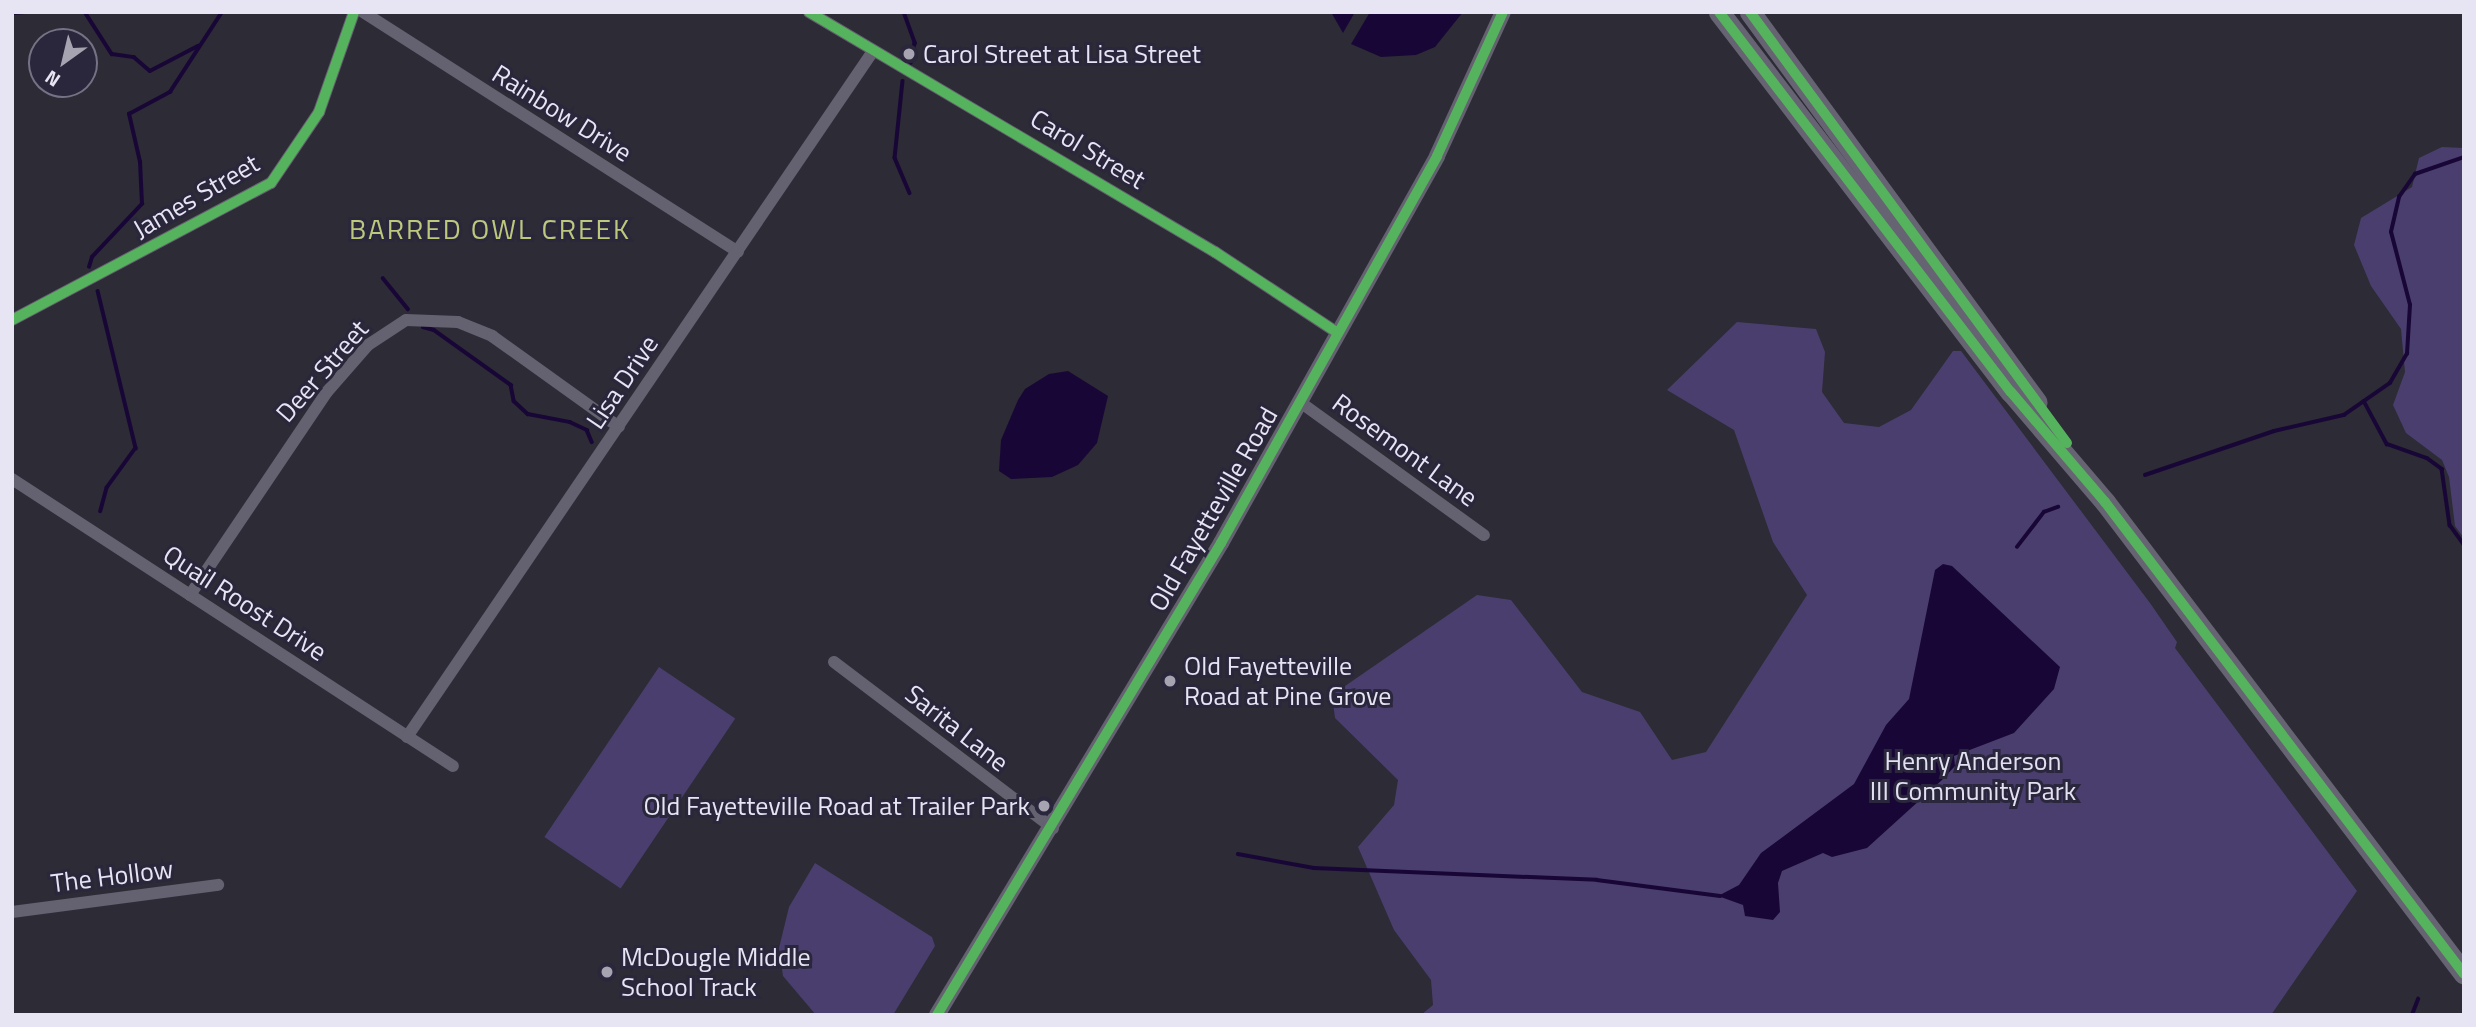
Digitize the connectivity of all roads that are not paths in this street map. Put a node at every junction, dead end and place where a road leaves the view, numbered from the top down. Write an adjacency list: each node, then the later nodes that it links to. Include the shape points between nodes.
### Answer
1 (354, 12): 9 (street, James Street, via 315,121 271,183)
2 (363, 12): 8 (street, Rainbow Drive)
3 (809, 12): 7 (street, Carol Street)
4 (1503, 12): 10 (street, Old Fayetteville Road, via 1437,156)
5 (1718, 12): 14 (highway, via 2003,382)
6 (1750, 12): 14 (highway, via 2070,446)
7 (873, 51): 8 (street, Lisa Drive); 10 (street, Carol Street, via 1215,252)
8 (738, 252): 12 (street, Lisa Drive)
9 (12, 320)
10 (1338, 333): 11 (street, Old Fayetteville Road)
11 (1300, 402): 15 (street, Rosemont Lane); 20 (street, Old Fayetteville Road)
12 (620, 428): 16 (street, Deer Street, via 492,336 458,322 405,320 369,345 326,393); 18 (street, Lisa Drive)
13 (12, 478): 16 (street, Quail Roost Drive)
14 (2105, 502): 23 (highway)
15 (1484, 535)
16 (190, 595): 18 (street, Quail Roost Drive)
17 (834, 662): 20 (street, Sarita Lane)
18 (407, 737): 19 (street, Quail Roost Drive)
19 (453, 766)
20 (1053, 828): 24 (street, Old Fayetteville Road)
21 (218, 886): 22 (street, The Hollow)
22 (12, 912)
23 (2464, 974)
24 (937, 1015)

